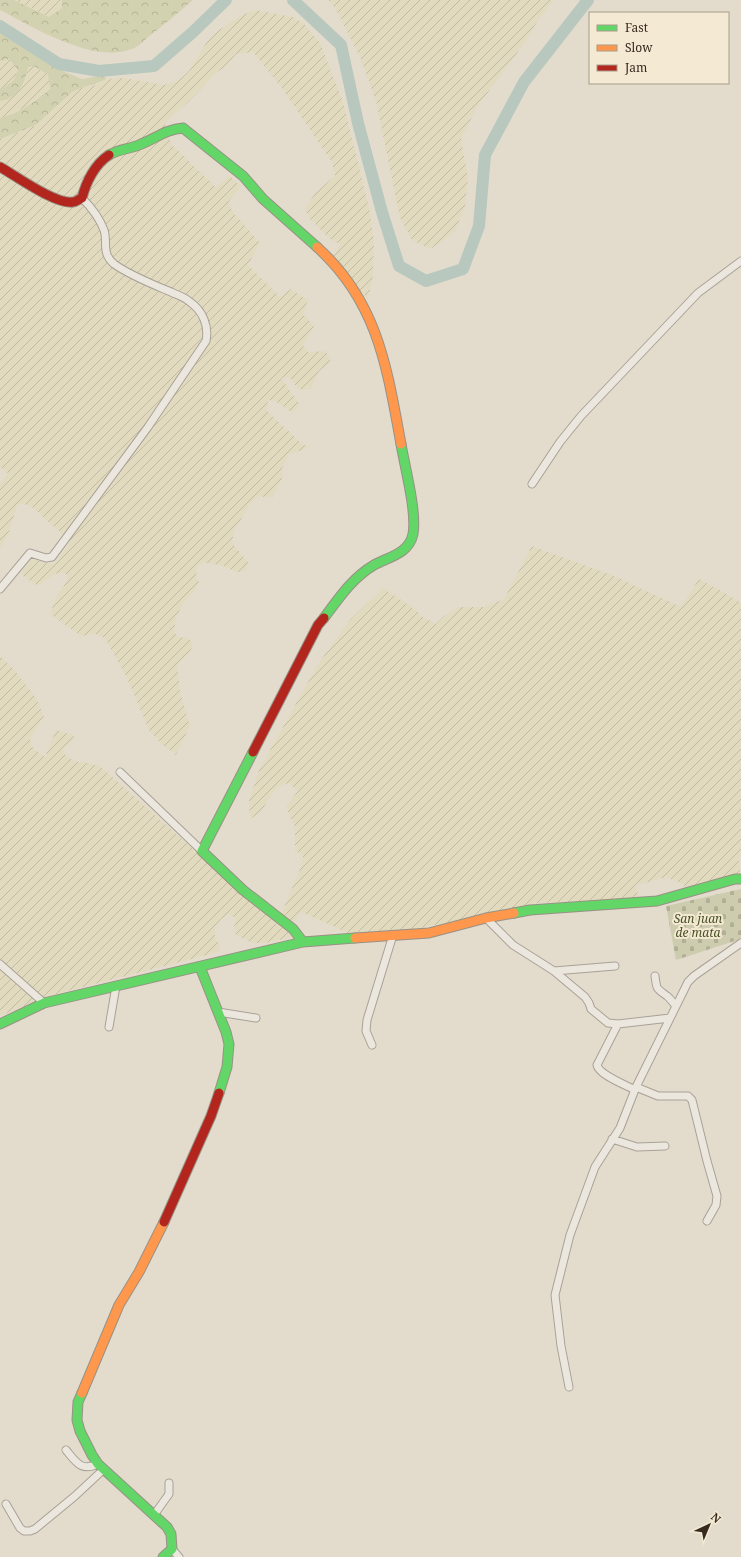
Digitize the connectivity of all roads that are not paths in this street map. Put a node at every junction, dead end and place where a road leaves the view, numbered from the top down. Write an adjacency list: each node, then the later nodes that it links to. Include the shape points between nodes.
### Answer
1 (0, 167): 2 (street, via 61,201 73,202)
2 (82, 198): 5 (street, via 103,228 106,254 114,263 133,275 190,301 207,325 207,338 148,427 52,557 46,558 30,553); 7 (street, via 90,177 108,155 137,146 169,129 183,128 243,176 263,199 342,273 368,314 388,374 414,516 411,540 395,556 374,565 349,584 318,625)
3 (741, 261): 4 (street, via 698,293 581,416)
4 (532, 484)
5 (0, 589)
6 (120, 772): 7 (street)
7 (202, 851): 11 (street, via 243,890 293,929)
8 (741, 879): 9 (street, via 657,901 530,910)
9 (486, 918): 10 (street, via 429,933); 16 (street, via 513,945)
10 (393, 935): 11 (street); 27 (street, via 367,1020 366,1030)
11 (303, 942): 15 (street)
12 (741, 943): 20 (street, via 694,976 688,982)
13 (0, 964): 19 (street)
14 (615, 966): 16 (street)
15 (200, 967): 18 (street); 21 (street)
16 (554, 970): 25 (street, via 585,997 591,1009 605,1021)
17 (655, 976): 20 (street, via 657,988)
18 (116, 986): 19 (street); 26 (street)
19 (44, 1003): 24 (street)
20 (676, 1006): 23 (street)
21 (218, 1012): 22 (street); 34 (street, via 229,1044 229,1056 216,1102 168,1214 119,1306 78,1402 77,1420 80,1431)
22 (256, 1018)
23 (670, 1018): 25 (street); 28 (street)
24 (0, 1024)
25 (618, 1024): 28 (street, via 597,1065 598,1069 606,1076)
26 (110, 1027)
27 (372, 1045)
28 (635, 1088): 29 (street, via 620,1128); 31 (street, via 658,1096 688,1096 692,1100 717,1196)
29 (612, 1139): 30 (street, via 637,1147); 32 (street, via 598,1160 591,1177 555,1289 561,1346)
30 (666, 1146)
31 (708, 1222)
32 (569, 1387)
33 (66, 1450): 34 (street, via 80,1466)
34 (101, 1467): 36 (street, via 75,1496 30,1531 20,1528); 37 (street)
35 (169, 1483): 37 (street, via 169,1494)
36 (6, 1504)
37 (154, 1515): 38 (street, via 171,1534)
38 (172, 1549): 39 (street); 40 (street)
39 (163, 1557)
40 (180, 1557)

